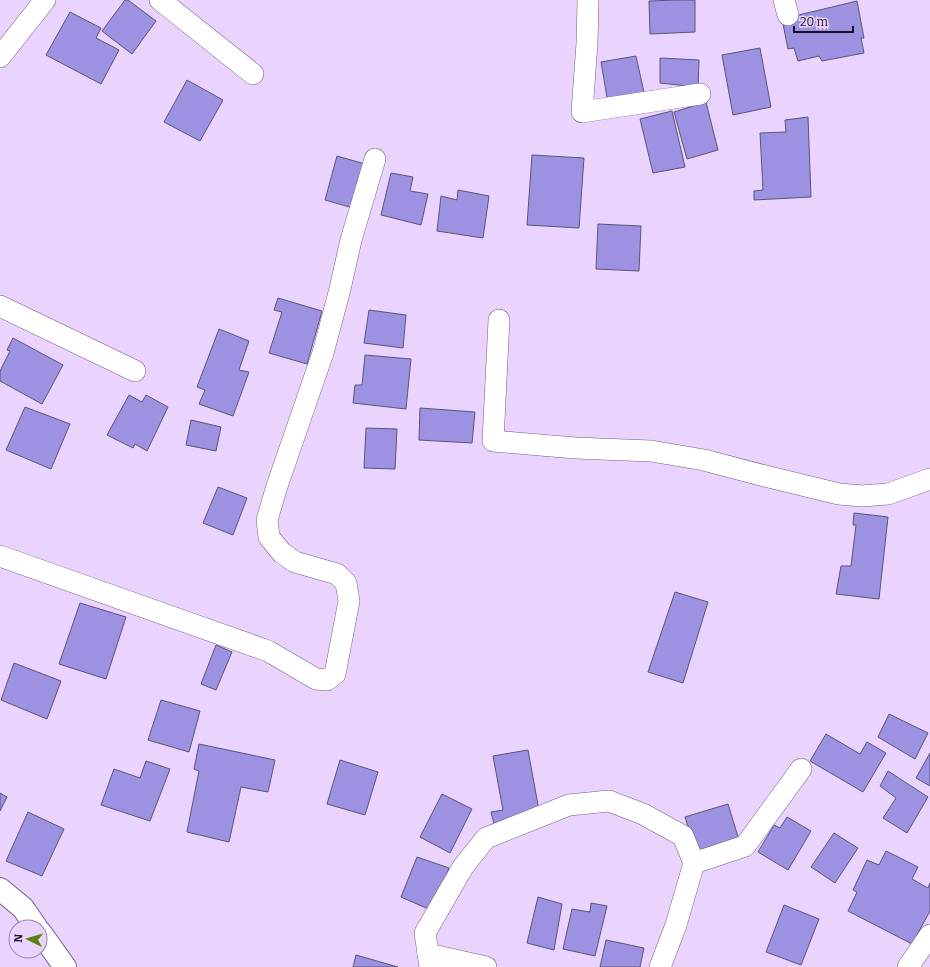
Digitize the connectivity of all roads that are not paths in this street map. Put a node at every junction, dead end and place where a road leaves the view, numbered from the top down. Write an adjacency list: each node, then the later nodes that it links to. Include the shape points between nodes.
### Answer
1 (45, 0): 4 (street)
2 (160, 0): 5 (street)
3 (588, 0): 6 (street, via 582,112)
4 (0, 57)
5 (252, 74)
6 (700, 94)
7 (375, 159): 12 (street, via 351,240 323,353 267,520 269,537 282,553 295,562 337,574 346,583 350,601 335,674 327,680 316,679 268,651)
8 (0, 306): 10 (street)
9 (499, 320): 11 (street, via 493,441 575,448 652,450 704,460 839,494 862,496 888,494)
10 (135, 371)
11 (930, 479)
12 (0, 556)
13 (800, 768): 14 (street, via 745,846)
14 (694, 863): 19 (street, via 683,836 643,814 609,801 569,806 486,838 463,867 425,933); 22 (street, via 676,925)
15 (0, 889): 16 (street, via 23,908)
16 (31, 919)
17 (930, 935): 23 (street)
18 (48, 943): 20 (street)
19 (429, 960): 21 (street)
20 (65, 967)
21 (486, 967)
22 (660, 967)
23 (908, 967)

